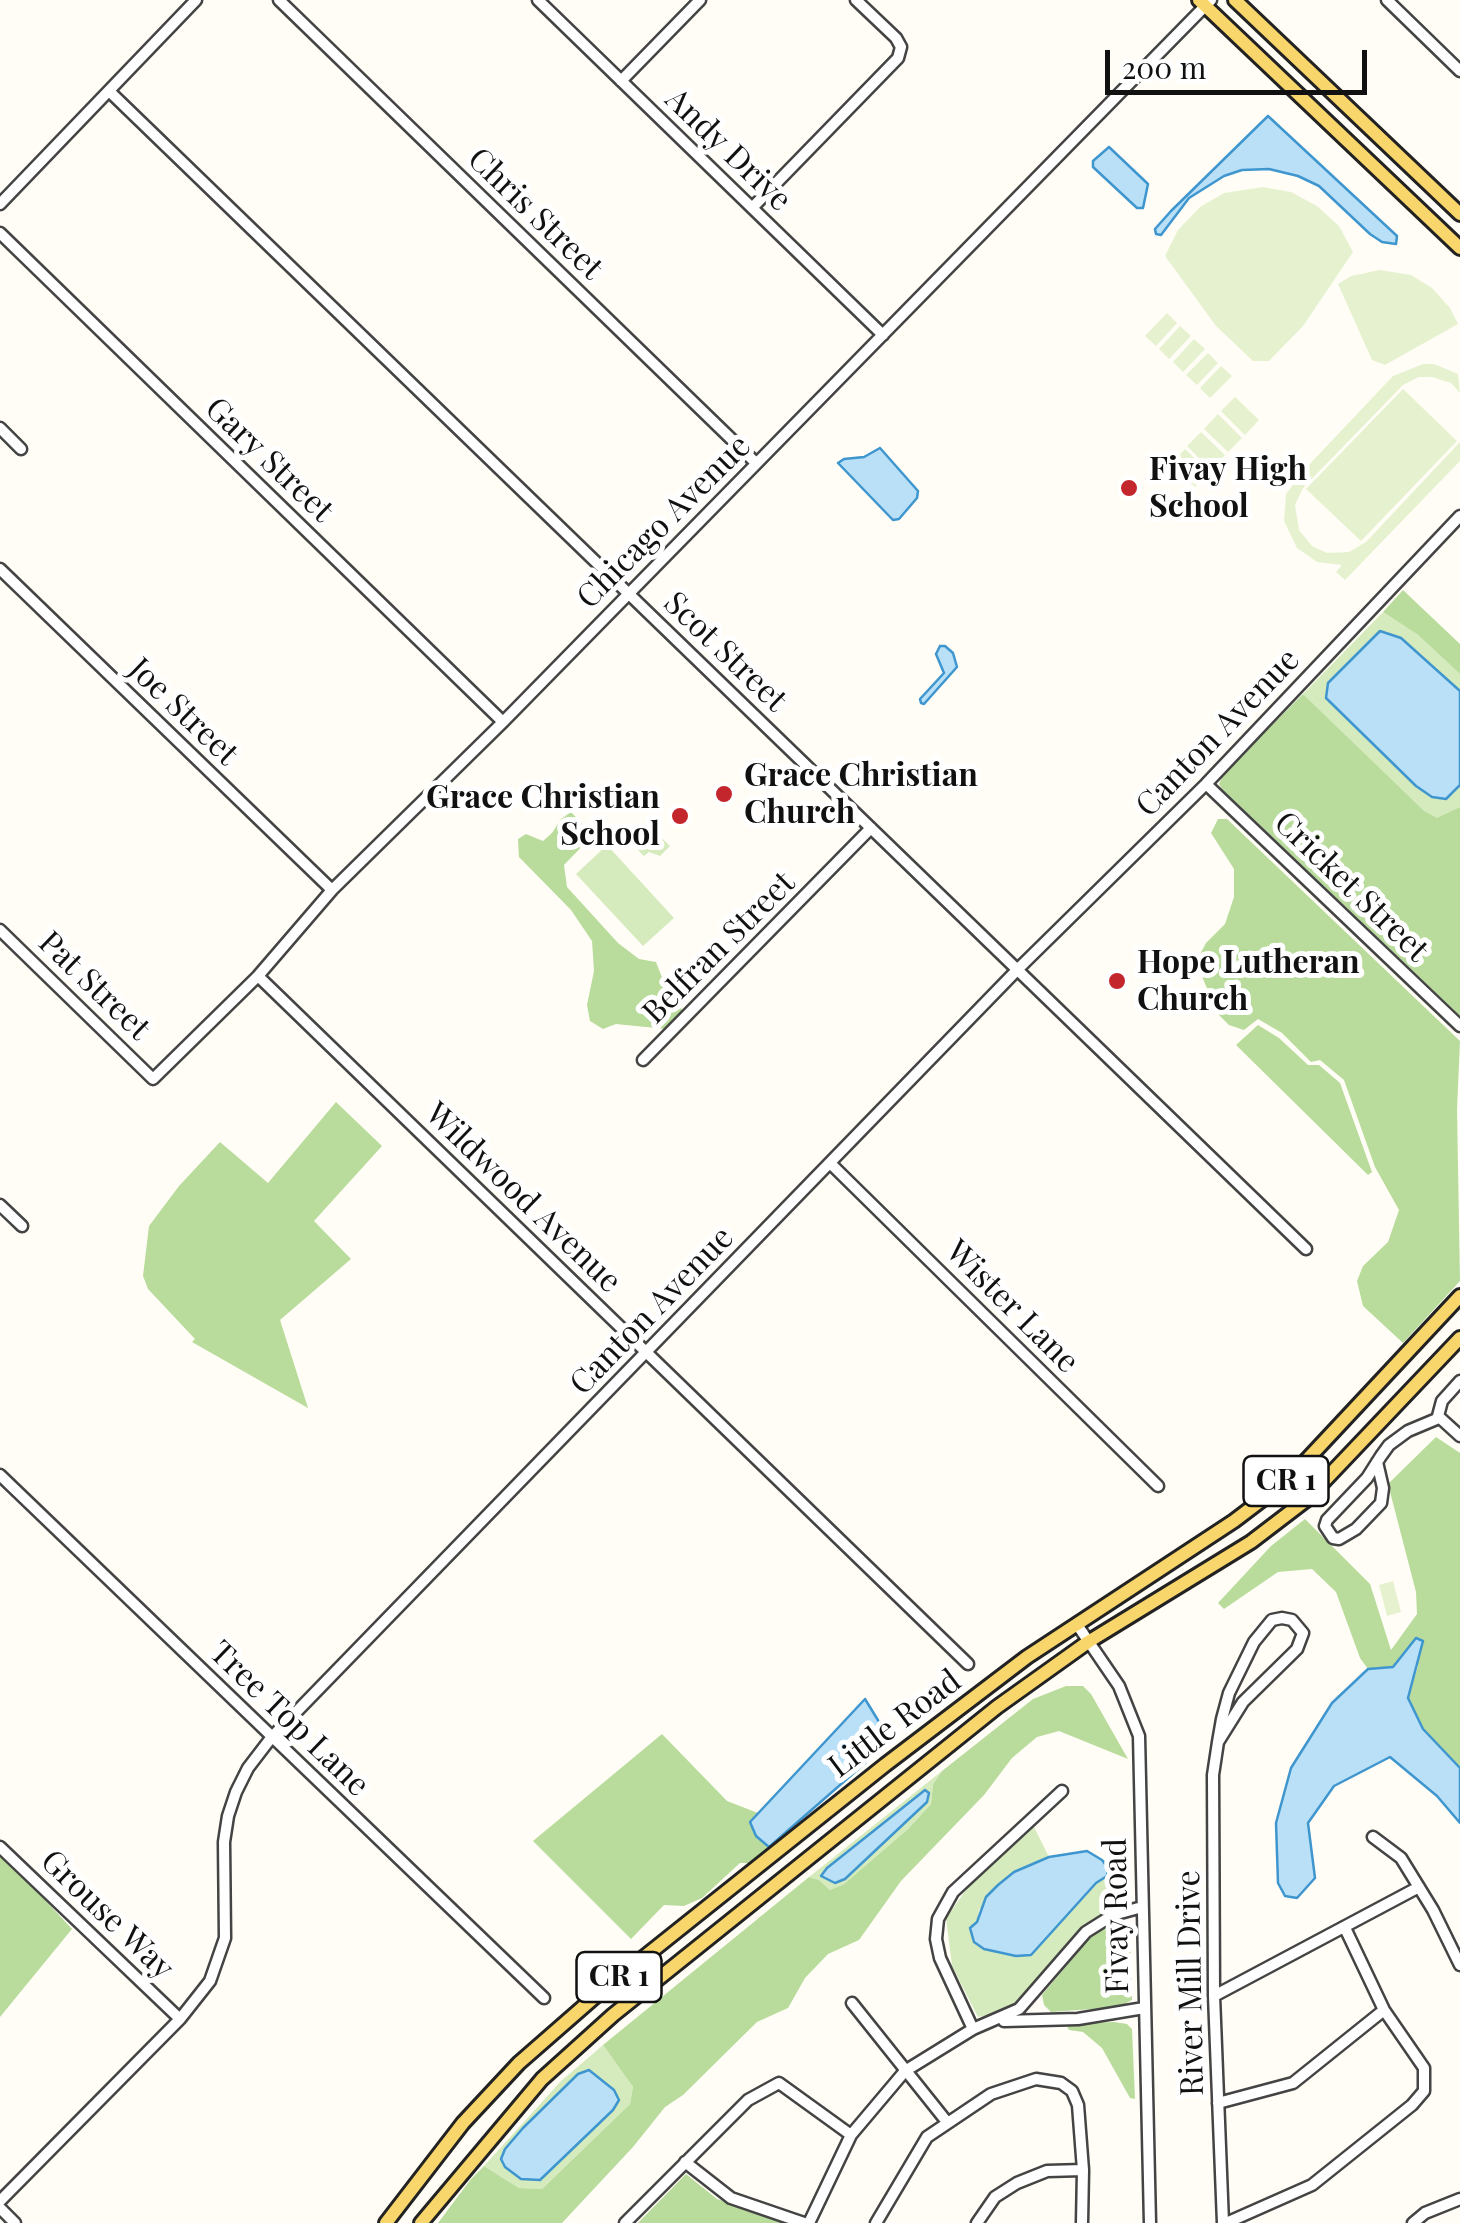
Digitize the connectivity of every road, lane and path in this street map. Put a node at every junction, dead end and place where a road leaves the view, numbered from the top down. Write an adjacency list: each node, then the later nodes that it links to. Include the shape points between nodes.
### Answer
1 (196, 0): 11 (street)
2 (279, 0): 20 (street, Chris Street)
3 (538, 0): 10 (street, Andy Drive)
4 (700, 0): 10 (street)
5 (856, 0): 13 (street, via 896,38 898,58)
6 (1236, 0): 14 (main road)
7 (1387, 0): 9 (street)
8 (1205, 2): 16 (main road); 17 (street, Chicago Avenue)
9 (1460, 70)
10 (621, 81): 13 (street, Andy Drive)
11 (109, 91): 12 (street); 23 (street, Scot Street)
12 (0, 204)
13 (752, 208): 17 (street, Andy Drive)
14 (1460, 214)
15 (0, 234): 24 (street, Gary Street)
16 (1460, 248)
17 (884, 335): 20 (street, Chicago Avenue)
18 (0, 428): 19 (street)
19 (21, 449)
20 (756, 463): 23 (street, Chicago Avenue)
21 (1460, 516): 25 (street, Canton Avenue)
22 (0, 569): 27 (street, Joe Street)
23 (628, 593): 24 (street, Chicago Avenue); 26 (street, Scot Street)
24 (503, 722): 27 (street, Chicago Avenue)
25 (1206, 784): 29 (street, Canton Avenue); 31 (street, Cricket Street)
26 (871, 828): 29 (street, Scot Street); 32 (street, Belfran Street)
27 (332, 890): 30 (street, Chicago Avenue)
28 (0, 930): 33 (street, Pat Street)
29 (1018, 970): 34 (street, Canton Avenue); 37 (street, Scot Street)
30 (258, 976): 33 (street, Chicago Avenue); 40 (street, Wildwood Avenue)
31 (1460, 1026)
32 (644, 1060)
33 (153, 1078)
34 (831, 1164): 40 (street, Canton Avenue); 46 (street, Wister Lane)
35 (0, 1206): 36 (street)
36 (22, 1226)
37 (1306, 1249)
38 (1460, 1296): 47 (main road, Little Road / CR 1, via 1288,1480)
39 (1460, 1338): 48 (main road, Little Road / CR 1, via 1306,1500 1251,1542)
40 (646, 1352): 49 (street, Wildwood Avenue); 50 (street, Canton Avenue)
41 (1460, 1382): 42 (street, via 1438,1407)
42 (1438, 1418): 43 (street); 44 (street, via 1398,1438)
43 (1460, 1436)
44 (1377, 1462): 44 (street, via 1327,1520 1333,1538 1356,1530 1381,1504)
45 (0, 1475): 50 (street, Tree Top Lane)
46 (1158, 1486)
47 (1078, 1626): 48 (street, Fivay Road); 76 (main road, Little Road / CR 1, via 885,1765 519,2062)
48 (1088, 1642): 56 (street, Fivay Road, via 1119,1686 1139,1736); 77 (main road, Little Road / CR 1, via 997,1707 613,2015 542,2079)
49 (968, 1664)
50 (271, 1738): 60 (street, Tree Top Lane); 64 (street, Canton Avenue, via 248,1768 228,1816 221,1956)
51 (1218, 1742): 51 (street, River Mill Drive, via 1242,1702 1302,1641 1292,1620 1272,1620 1254,1642); 59 (street, River Mill Drive)
52 (1062, 1791): 66 (street, via 953,1892 938,1919 940,1958)
53 (1373, 1836): 55 (street, via 1401,1858)
54 (0, 1847): 64 (street, Grouse Way)
55 (1419, 1887): 57 (street); 58 (street)
56 (1142, 1907): 62 (street, Fivay Road); 65 (street, via 1086,1932 1019,2009)
57 (1345, 1928): 59 (street); 63 (street)
58 (1460, 1964)
59 (1214, 1996): 68 (street, River Mill Drive)
60 (544, 1998)
61 (852, 2003): 67 (street)
62 (1144, 2008): 65 (street, via 1078,2020); 83 (street, Fivay Road)
63 (1384, 2010): 68 (street, via 1293,2083); 84 (street, via 1424,2068 1419,2098 1312,2185)
64 (180, 2019): 74 (street, Canton Avenue)
65 (988, 2024): 66 (street)
66 (973, 2029): 67 (street)
67 (905, 2071): 69 (street); 70 (street)
68 (1218, 2103): 84 (street, River Mill Drive)
69 (947, 2122): 72 (street, via 1014,2084 1052,2080 1072,2091 1078,2104); 80 (street, via 927,2137)
70 (851, 2135): 71 (street, via 779,2084 748,2100); 79 (street)
71 (685, 2162): 78 (street); 79 (street, via 731,2198)
72 (1083, 2170): 81 (street, via 1047,2171 1017,2183 995,2197); 82 (street)
73 (1460, 2198): 85 (street)
74 (0, 2205): 75 (street)
75 (16, 2223)
76 (386, 2223)
77 (421, 2223)
78 (625, 2223)
79 (806, 2223)
80 (876, 2223)
81 (977, 2223)
82 (1082, 2223)
83 (1150, 2223)
84 (1225, 2223)
85 (1413, 2223)

